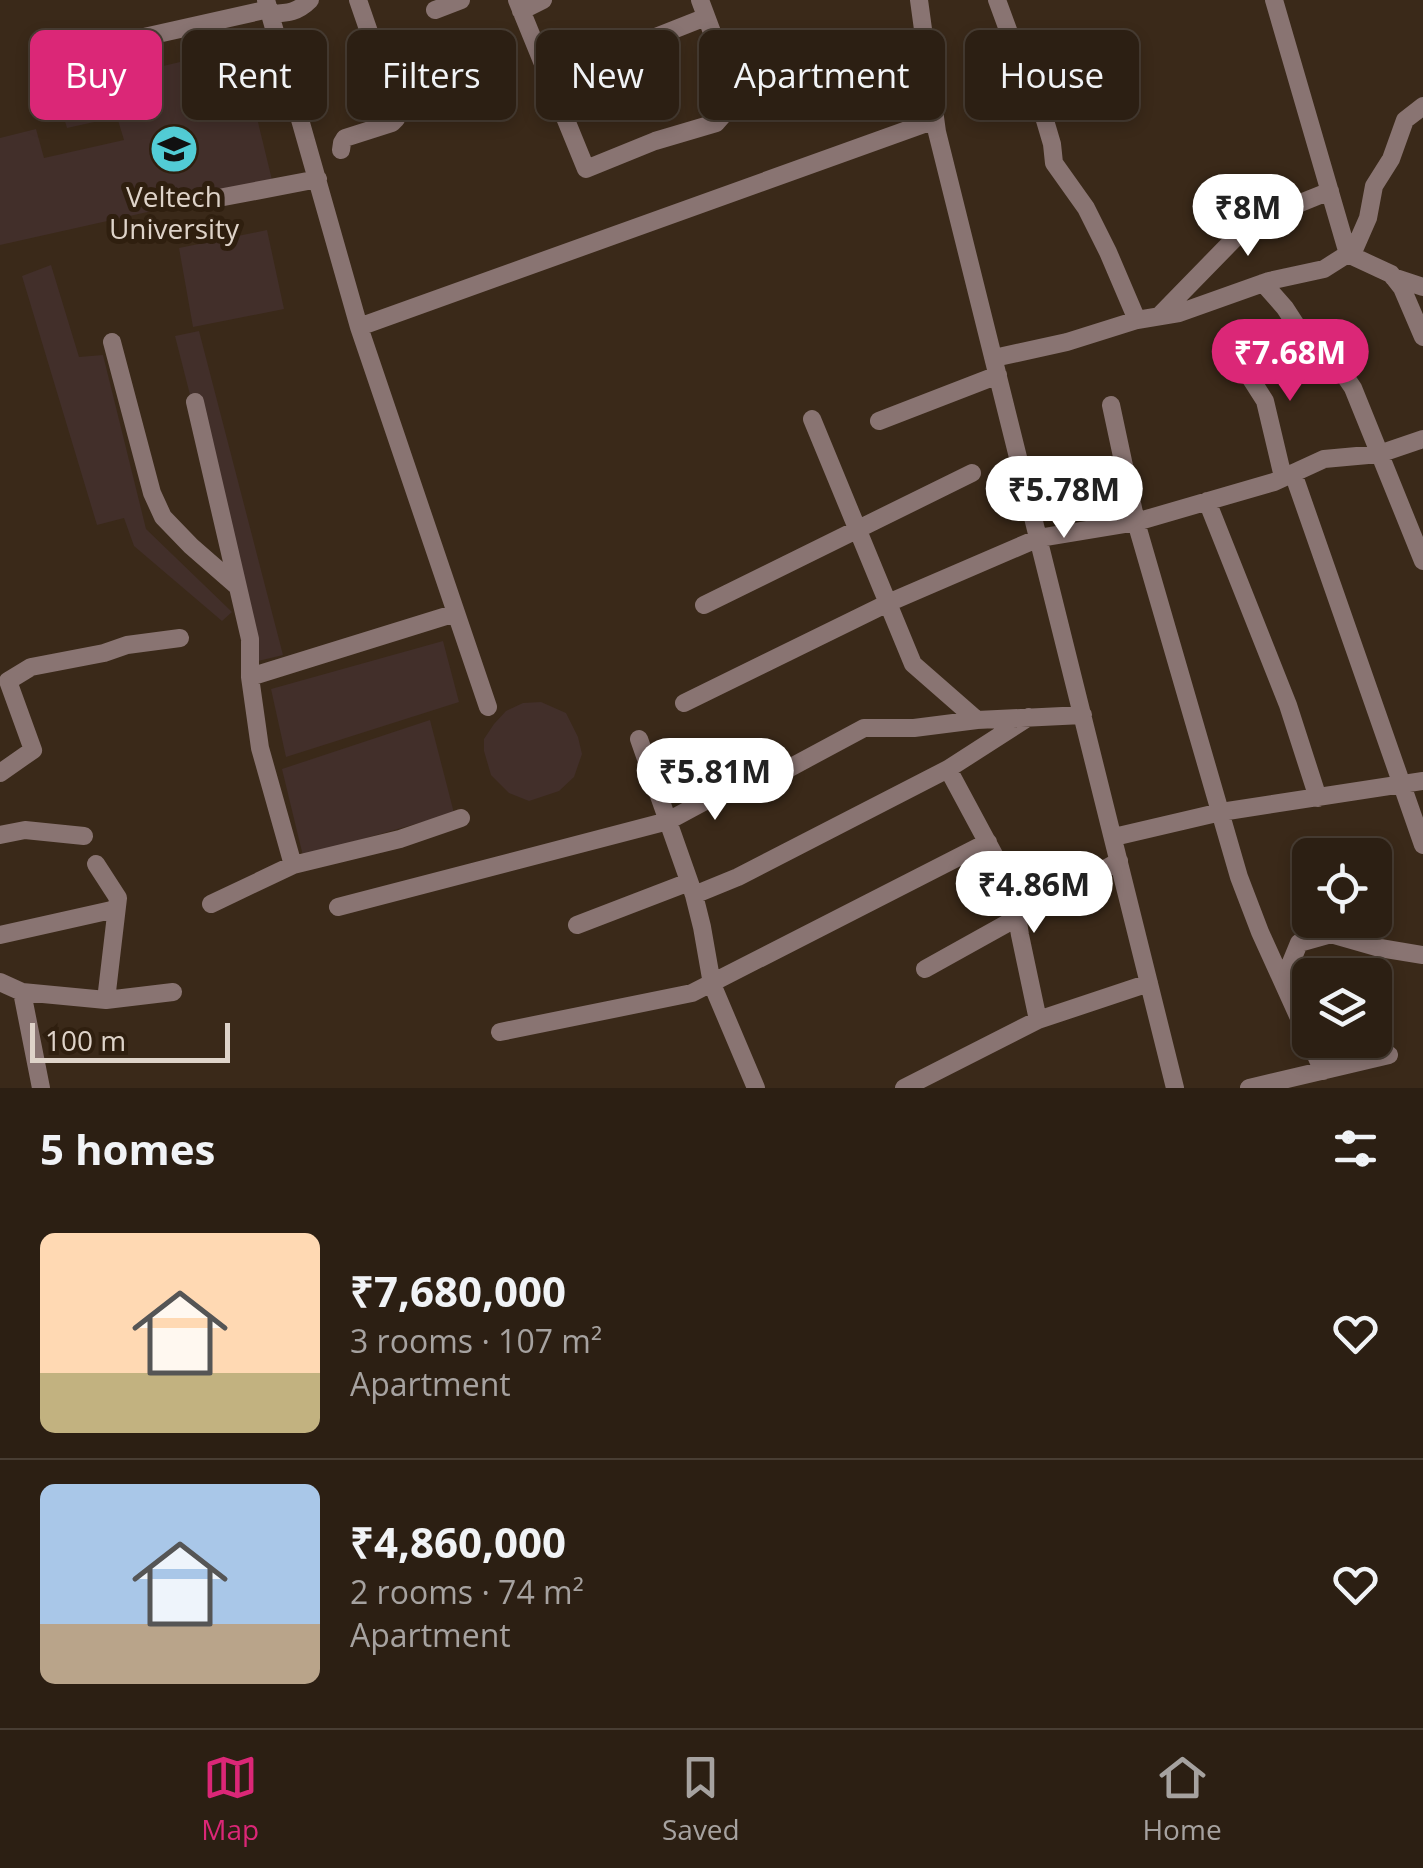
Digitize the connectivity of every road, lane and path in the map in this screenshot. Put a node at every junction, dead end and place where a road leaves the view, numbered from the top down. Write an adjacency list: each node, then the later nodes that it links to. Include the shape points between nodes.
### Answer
1 (310, 0): 9 (street, via 291,13)
2 (358, 0): 19 (street, via 397,113 392,123 346,138)
3 (462, 0): 11 (street)
4 (544, 0): 8 (street)
5 (919, 0): 13 (street)
6 (997, 0): 28 (street, via 1044,117 1054,163 1086,208)
7 (1274, 0): 21 (street)
8 (519, 6): 15 (street)
9 (268, 8): 14 (street); 20 (street)
10 (703, 8): 12 (street); 17 (street, via 737,99 716,124 586,169)
11 (436, 10)
12 (655, 30)
13 (923, 30)
14 (162, 32)
15 (536, 47)
16 (1423, 106): 23 (street, via 1405,120)
17 (566, 120)
18 (935, 120): 29 (street); 33 (street)
19 (341, 150)
20 (318, 179): 22 (street); 29 (street)
21 (1330, 191): 23 (street); 27 (street, via 1239,234)
22 (208, 200)
23 (1348, 254): 24 (street); 25 (street, via 1324,270)
24 (1393, 277): 26 (street); 30 (street)
25 (1264, 282): 27 (street); 39 (street, via 1353,388)
26 (1423, 287)
27 (1159, 316): 28 (street)
28 (1137, 320): 33 (street)
29 (359, 327): 51 (street)
30 (1423, 336)
31 (112, 342): 48 (street, via 163,517)
32 (1240, 350): 41 (street)
33 (996, 366): 37 (street); 46 (street)
34 (195, 402): 48 (street)
35 (1111, 405): 43 (street)
36 (812, 418): 44 (street)
37 (879, 421)
38 (1423, 439): 39 (street)
39 (1379, 454): 41 (street, via 1324,458); 45 (street)
40 (972, 473): 44 (street)
41 (1288, 475): 42 (street); 63 (street)
42 (1206, 501): 43 (street); 64 (street, via 1288,704)
43 (1136, 522): 46 (street); 65 (street)
44 (857, 528): 49 (street); 50 (street)
45 (1417, 528): 47 (street)
46 (1039, 538): 49 (street); 56 (street)
47 (1423, 561)
48 (238, 588): 53 (street, via 250,639)
49 (888, 603): 54 (street); 58 (street, via 914,664)
50 (704, 605)
51 (456, 613): 53 (street); 55 (street)
52 (180, 638): 61 (street, via 31,666 8,681 33,750)
53 (250, 677): 75 (street, via 260,748)
54 (684, 703)
55 (488, 707)
56 (1083, 714): 57 (street); 70 (street)
57 (1030, 717): 58 (street); 60 (street)
58 (977, 720): 67 (street, via 864,728 784,771 757,773)
59 (640, 739): 67 (street)
60 (948, 769): 71 (street); 76 (street, via 738,877)
61 (0, 773)
62 (1423, 781): 63 (street)
63 (1402, 785): 64 (street); 72 (street)
64 (1318, 798): 65 (street)
65 (1221, 812): 70 (street); 86 (street, via 1239,878)
66 (461, 818): 75 (street)
67 (668, 821): 76 (street); 78 (street)
68 (0, 835): 69 (street, via 24,830)
69 (84, 836)
70 (1114, 837): 73 (street)
71 (988, 842): 80 (street, via 1014,890); 88 (street)
72 (1423, 845)
73 (1120, 861): 80 (street); 87 (street)
74 (96, 864): 79 (street, via 118,898)
75 (293, 865): 77 (street)
76 (691, 889): 81 (street); 88 (street)
77 (211, 904)
78 (338, 907)
79 (116, 910): 82 (street); 91 (street)
80 (1017, 918): 84 (street); 92 (street)
81 (576, 925)
82 (0, 935)
83 (1423, 955): 86 (street, via 1331,934 1299,944)
84 (925, 969)
85 (0, 982): 89 (street)
86 (1283, 982): 95 (street)
87 (1150, 983): 92 (street); 99 (street)
88 (712, 984): 93 (street); 97 (street)
89 (22, 992): 91 (street); 96 (street)
90 (173, 992): 91 (street)
91 (106, 1000)
92 (1038, 1020): 98 (street)
93 (500, 1032)
94 (1376, 1058): 95 (street)
95 (1322, 1070): 100 (street)
96 (41, 1088)
97 (756, 1088)
98 (904, 1088)
99 (1175, 1088)
100 (1249, 1088)

